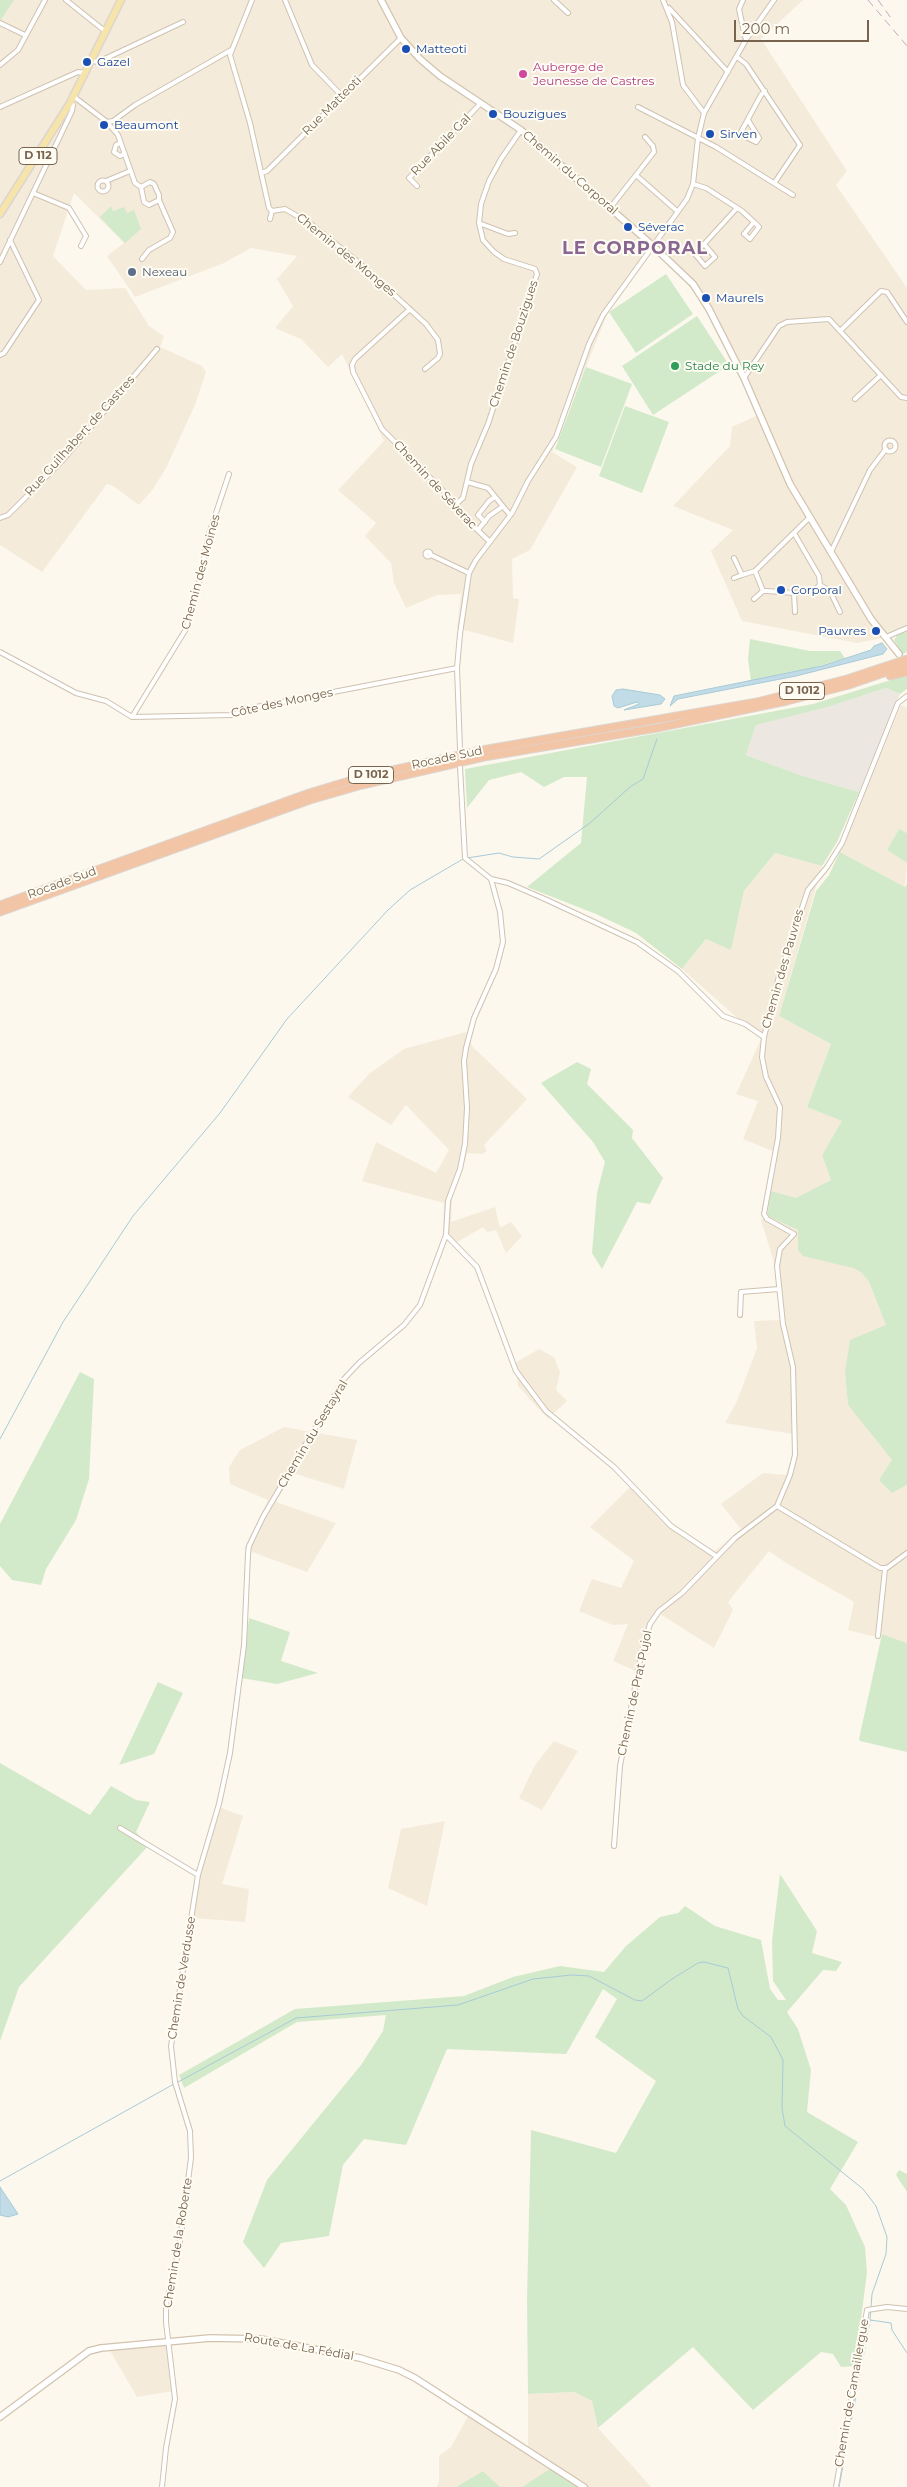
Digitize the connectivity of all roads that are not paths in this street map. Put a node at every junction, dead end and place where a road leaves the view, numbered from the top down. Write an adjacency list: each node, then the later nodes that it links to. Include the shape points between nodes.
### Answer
1 (45, 0): 18 (street)
2 (66, 0): 17 (street)
3 (122, 0): 17 (main road, D 112)
4 (252, 0): 21 (street)
5 (285, 0): 29 (street, via 312,65)
6 (381, 0): 19 (street, Chemin du Corporal)
7 (554, 0): 12 (street)
8 (743, 0): 20 (street, via 739,9)
9 (774, 0): 20 (street)
10 (665, 1): 11 (street)
11 (668, 8): 13 (street); 14 (street)
12 (568, 13)
13 (678, 16): 14 (street); 25 (street)
14 (672, 20): 34 (street, via 683,85)
15 (183, 22): 23 (street, via 98,62)
16 (0, 23): 18 (street)
17 (106, 32): 23 (main road, D 112)
18 (25, 35): 24 (street, via 13,56)
19 (401, 38): 29 (street, Rue Matteoti); 31 (street, Chemin du Corporal, via 440,76)
20 (747, 38): 22 (street)
21 (231, 50): 36 (street); 43 (street)
22 (737, 57): 25 (street); 27 (street, via 746,64)
23 (92, 61): 26 (main road, D 112)
24 (0, 65)
25 (728, 72): 34 (street)
26 (86, 74): 28 (main road, D 112); 32 (street, via 78,72)
27 (765, 92): 35 (street); 46 (street, via 800,145)
28 (73, 96): 30 (main road, D 112); 36 (street)
29 (342, 96): 43 (street, Rue Matteoti, via 267,171)
30 (70, 103): 50 (street, via 72,111); 57 (main road, D 112)
31 (481, 103): 37 (street, Chemin du Corporal); 48 (street, Rue Abile Gal, via 409,178)
32 (0, 107)
33 (638, 108): 39 (street)
34 (704, 113): 39 (street)
35 (748, 120): 35 (street, via 742,135 756,142 758,138)
36 (107, 122): 40 (street, via 118,135)
37 (521, 130): 53 (street, Chemin du Corporal); 60 (street, Chemin de Bouzigues, via 489,181 481,204)
38 (645, 137): 44 (street, via 654,152)
39 (698, 138): 46 (street); 47 (street)
40 (120, 143): 41 (street); 41 (street, via 114,152 120,156)
41 (124, 154): 42 (street)
42 (130, 171): 45 (street); 49 (street, via 135,183)
43 (261, 172): 55 (street)
44 (637, 176): 53 (street); 56 (street)
45 (106, 181)
46 (775, 182): 51 (street)
47 (693, 184): 54 (street, via 706,188); 56 (street)
48 (417, 186)
49 (141, 187): 52 (street, via 146,204); 52 (street, via 150,182 154,184)
50 (33, 193): 62 (street); 65 (street, via 69,208 86,236)
51 (793, 195)
52 (158, 200): 66 (street, via 173,232 170,238)
53 (610, 208): 64 (street, Chemin du Corporal)
54 (737, 208): 59 (street); 63 (street)
55 (272, 211): 58 (street); 68 (street, Chemin des Monges, via 285,209 298,215 357,261)
56 (677, 211): 64 (street)
57 (0, 214)
58 (270, 219)
59 (754, 222)
60 (480, 223): 61 (street, via 508,234); 80 (street, Chemin de Bouzigues, via 483,240 494,252 537,272)
61 (515, 233)
62 (10, 240): 67 (street); 72 (street, via 39,300)
63 (704, 244): 63 (street, via 696,254 706,266 715,256)
64 (652, 245): 75 (street, Chemin du Corporal, via 698,291); 84 (street, via 603,315 589,344 561,427)
65 (81, 246)
66 (142, 258)
67 (0, 262)
68 (410, 309): 73 (street, Chemin des Monges, via 438,340 440,356); 82 (street, Chemin de Séverac, via 355,359 353,372 382,429)
69 (907, 322): 70 (street, via 887,292 881,291)
70 (840, 331): 74 (street); 75 (street, via 829,319 786,322 779,326)
71 (157, 349): 86 (street, Rue Guilhabert de Castres, via 61,462 8,515)
72 (0, 355)
73 (425, 369)
74 (881, 375): 76 (street, via 901,397); 77 (street)
75 (744, 378): 85 (street, Chemin du Corporal, via 790,484)
76 (907, 398)
77 (855, 399)
78 (886, 450): 93 (street, via 870,470)
79 (229, 474): 116 (street, Chemin des Moines, via 209,534 186,629)
80 (467, 482): 81 (street, via 486,487); 82 (street, Chemin de Bouzigues, via 463,498)
81 (495, 497): 83 (street); 87 (street, via 478,515)
82 (456, 504): 90 (street, Chemin de Séverac)
83 (502, 507): 84 (street); 87 (street)
84 (510, 515): 92 (street)
85 (810, 517): 88 (street); 89 (street, Chemin du Corporal)
86 (0, 518)
87 (485, 522): 90 (street)
88 (801, 526): 89 (street, via 810,524); 91 (street)
89 (817, 528): 93 (street, Chemin du Corporal)
90 (478, 530): 92 (street, Chemin de Séverac)
91 (794, 533): 96 (street); 100 (street, via 819,576)
92 (490, 542): 97 (street)
93 (831, 552): 107 (street, Chemin du Corporal, via 871,619)
94 (431, 555): 97 (street)
95 (734, 558): 98 (street)
96 (755, 571): 98 (street); 101 (street)
97 (469, 573): 112 (street)
98 (742, 575): 99 (street)
99 (734, 578)
100 (820, 586): 102 (street); 105 (street, via 830,591)
101 (763, 590): 102 (street, via 778,594); 103 (street)
102 (794, 593): 104 (street)
103 (754, 599)
104 (795, 612)
105 (840, 612)
106 (907, 628): 107 (street)
107 (886, 637): 109 (street, Chemin du Corporal)
108 (0, 652): 116 (street, via 76,693 106,701)
109 (899, 654)
110 (907, 660): 120 (highway, Rocade Sud / D 1012, via 838,682 757,702 482,750 362,777)
111 (907, 665): 114 (highway, Rocade Sud)
112 (457, 668): 116 (street, Côte des Monges, via 251,708 232,715); 117 (street)
113 (907, 672): 114 (highway)
114 (848, 685): 121 (highway, Rocade Sud / D 1012, via 788,702 484,757 362,785)
115 (907, 696): 122 (street, Chemin des Pauvres, via 898,703 842,843 808,890 778,980)
116 (132, 717)
117 (460, 749)
118 (460, 767): 119 (street, via 465,858)
119 (491, 879): 122 (street, via 508,883 594,920 637,942 678,971 723,1016 745,1024); 123 (street, Chemin du Sestayral, via 500,912 503,942 466,1048 466,1137 460,1169 448,1202)
120 (0, 905)
121 (0, 912)
122 (764, 1037): 124 (street, Chemin des Pauvres, via 762,1057 766,1077 780,1107 778,1138 764,1214 794,1234 779,1252)
123 (446, 1235): 128 (street, via 477,1267 516,1371 546,1411 614,1467 671,1526); 133 (street, Chemin du Sestayral, via 420,1306 404,1325 344,1379 249,1546 244,1645 230,1753)
124 (779, 1289): 125 (street, via 741,1292); 126 (street, Chemin des Pauvres, via 793,1367 795,1455)
125 (740, 1315)
126 (777, 1506): 128 (street, Chemin de Prat Pujol); 129 (street)
127 (907, 1553): 129 (street)
128 (716, 1556): 132 (street, Chemin de Prat Pujol, via 682,1593 659,1610 647,1630 620,1766)
129 (885, 1569): 130 (street)
130 (878, 1636)
131 (120, 1828): 133 (street)
132 (614, 1846)
133 (198, 1875): 134 (street, Chemin de Verdusse, via 172,2046)
134 (177, 2087): 136 (street, Chemin de la Roberte, via 190,2131 191,2158 180,2239 166,2305)
135 (907, 2309): 140 (street, Chemin de Camaillergue, via 871,2309 866,2312)
136 (168, 2342): 137 (street, Route de La Fédial, via 89,2351); 138 (street, Chemin de la Roberte, via 175,2399); 139 (street, Route de La Fédial, via 210,2338 261,2339 384,2364 415,2378)
137 (0, 2416)
138 (162, 2487)
139 (584, 2487)
140 (836, 2487)

